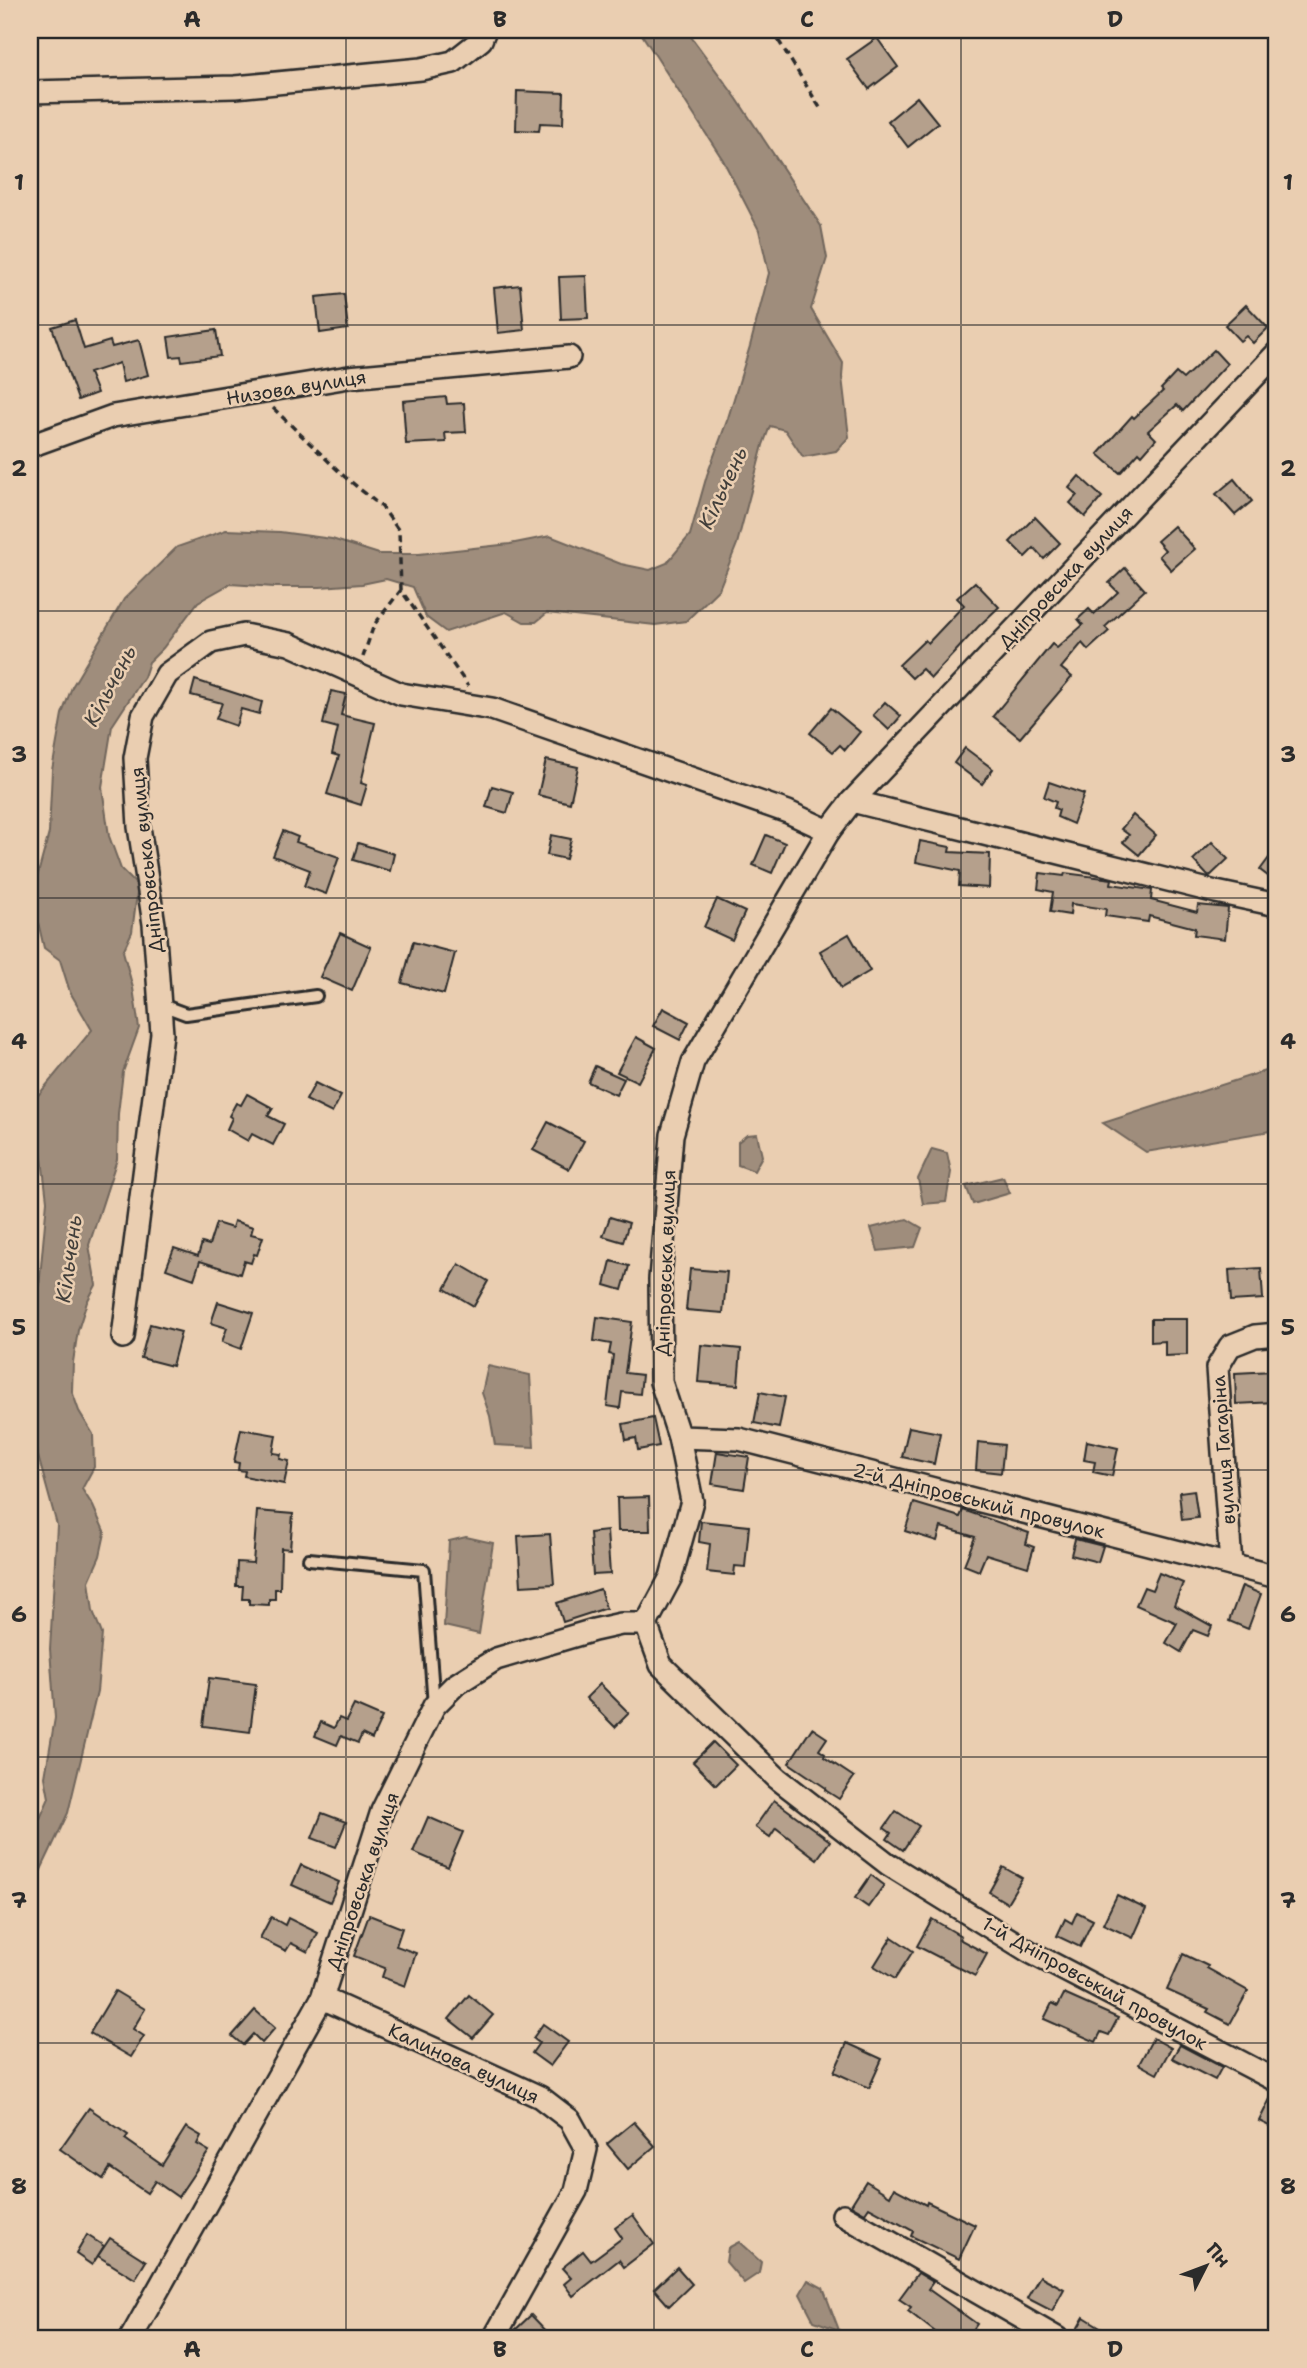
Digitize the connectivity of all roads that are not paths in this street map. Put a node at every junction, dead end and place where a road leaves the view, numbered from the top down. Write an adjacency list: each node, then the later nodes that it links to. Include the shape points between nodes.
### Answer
1 (485, 30): 2 (street, via 481,40 453,62 421,69 235,87)
2 (30, 92)
3 (1277, 353): 6 (street, Дніпровська вулиця)
4 (569, 357): 5 (street, Низова вулиця, via 349,377 113,416)
5 (30, 446)
6 (852, 801): 7 (street, Дніпровська вулиця); 8 (street)
7 (829, 831): 10 (street, Дніпровська вулиця, via 788,812 492,709 401,694 289,644 244,635 211,642 167,674 143,716 135,758); 13 (street, Дніпровська вулиця, via 693,1062 671,1135 660,1279 661,1382)
8 (1277, 905)
9 (316, 996): 10 (lane, via 186,1014)
10 (159, 1004): 12 (street, Дніпровська вулиця, via 162,1034)
11 (1277, 1334): 15 (street, вулиця Гагаріна, via 1255,1336 1230,1346 1217,1368)
12 (123, 1338)
13 (679, 1437): 15 (street, 2-й Дніпровський провулок, via 739,1439); 17 (street, Дніпровська вулиця, via 692,1501 671,1577)
14 (309, 1559): 18 (lane, via 424,1570)
15 (1231, 1565): 16 (street, 2-й Дніпровський провулок)
16 (1277, 1577)
17 (646, 1624): 18 (street, Дніпровська вулиця, via 594,1630 496,1659 455,1685); 20 (street, 1-й Дніпровський провулок, via 662,1665 777,1778 888,1864 1030,1952)
18 (434, 1706): 19 (street, Дніпровська вулиця, via 382,1811)
19 (322, 1998): 22 (street, Дніпровська вулиця); 23 (street, Калинова вулиця, via 540,2097 570,2120 586,2149 576,2191)
20 (1277, 2081)
21 (843, 2215): 24 (street)
22 (131, 2338)
23 (494, 2338)
24 (1058, 2338)

